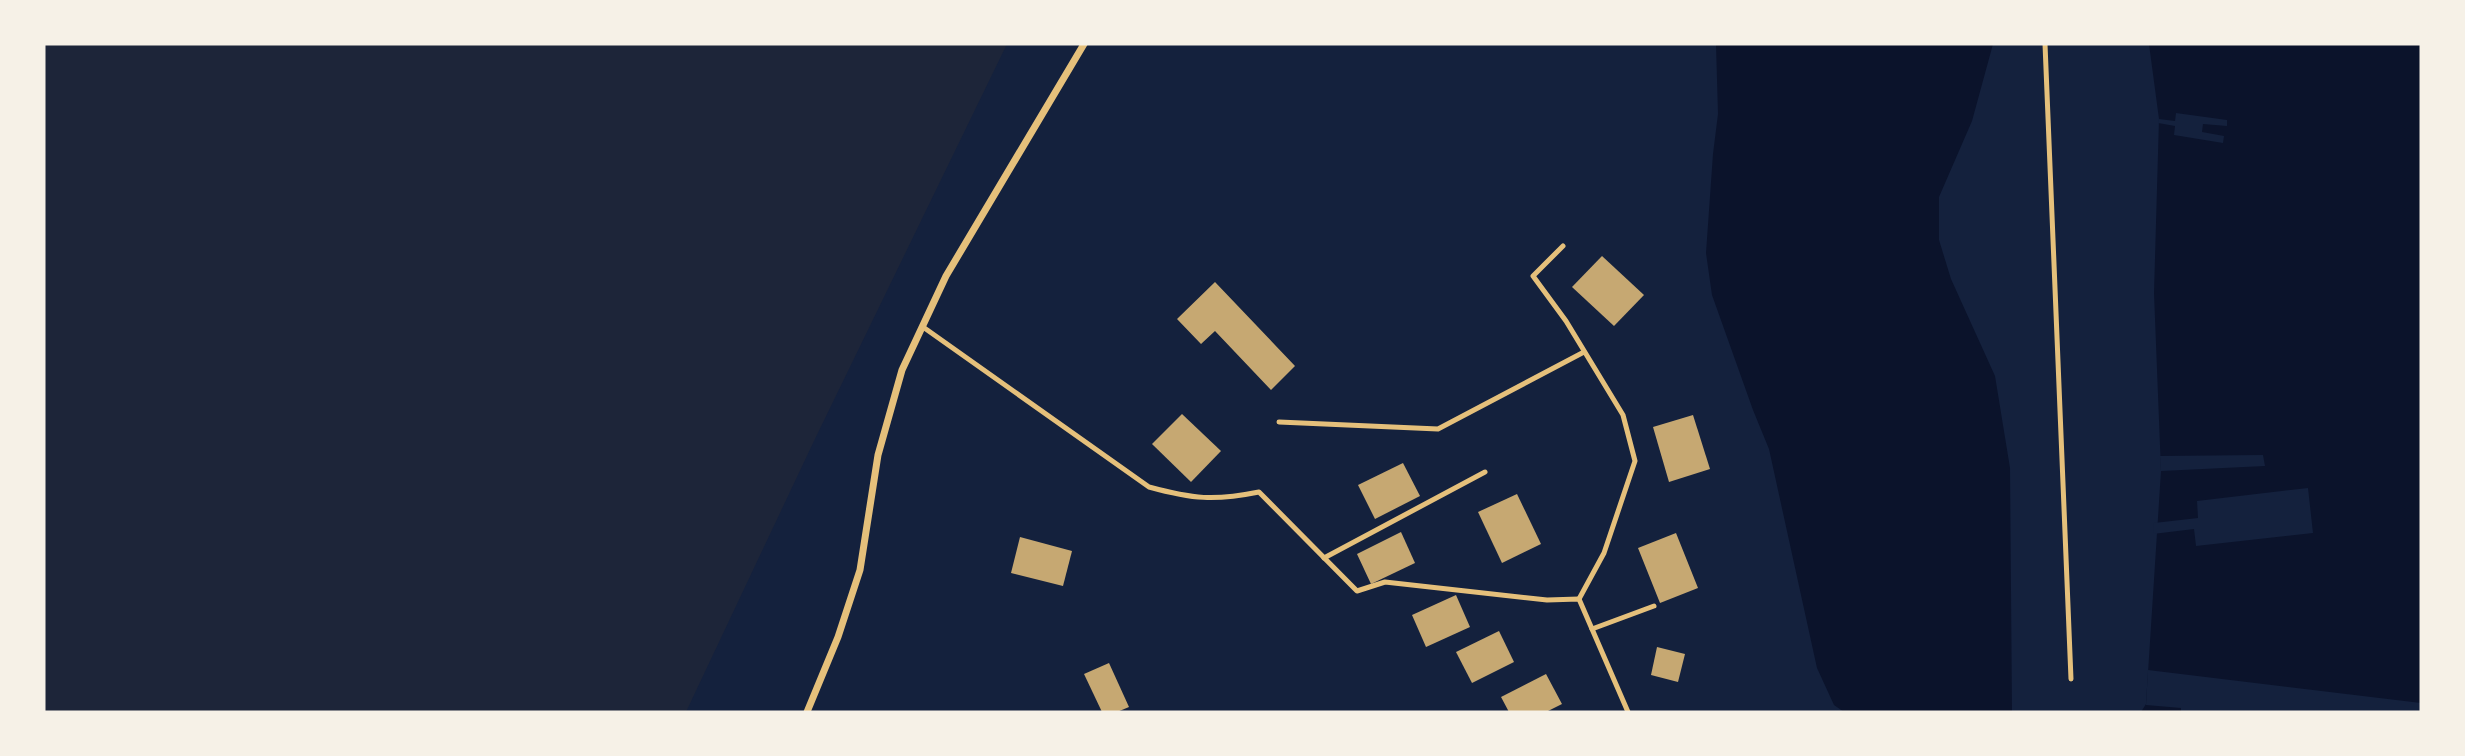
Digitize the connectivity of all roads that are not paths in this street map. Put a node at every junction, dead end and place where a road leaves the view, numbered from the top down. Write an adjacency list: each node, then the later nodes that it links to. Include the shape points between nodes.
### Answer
1 (1084, 44): 4 (street, via 946,276)
2 (2045, 44): 12 (lane)
3 (1563, 246): 5 (lane, via 1533,276)
4 (923, 327): 8 (lane, via 1149,487 1186,497 1226,499 1259,492); 13 (street, via 902,370 878,456 860,570)
5 (1584, 352): 6 (lane, via 1438,429); 9 (lane, via 1623,415 1635,461 1604,553)
6 (1279, 422)
7 (1485, 472): 8 (lane)
8 (1324, 558): 9 (lane, via 1357,591 1385,582 1547,600)
9 (1579, 599): 11 (lane)
10 (1654, 606): 11 (lane)
11 (1592, 629): 14 (lane)
12 (2071, 679)
13 (807, 712)
14 (1628, 712)

